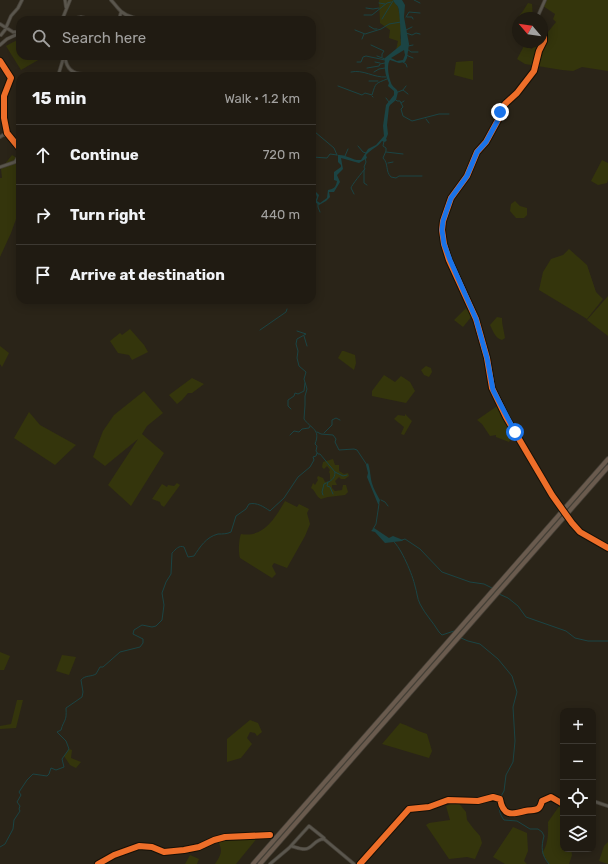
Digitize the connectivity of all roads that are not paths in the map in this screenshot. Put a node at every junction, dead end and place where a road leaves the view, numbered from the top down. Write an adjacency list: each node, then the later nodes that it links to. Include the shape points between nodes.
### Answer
1 (22, 0): 13 (street)
2 (65, 0): 6 (street)
3 (70, 0): 6 (street)
4 (111, 0): 7 (street)
5 (545, 0): 8 (street)
6 (66, 8): 9 (street)
7 (121, 11): 10 (street); 11 (street)
8 (540, 12)
9 (63, 16)
10 (120, 16)
11 (130, 16)
12 (0, 24): 13 (street)
13 (6, 28): 14 (street); 16 (street)
14 (16, 32)
15 (16, 34): 17 (street)
16 (0, 35)
17 (0, 45)
18 (540, 48): 31 (street, via 534,71 518,93 505,104 486,142 477,152 467,176 451,198 442,230 450,260 476,319 493,390 513,430)
19 (64, 60): 22 (street)
20 (66, 60): 23 (street)
21 (0, 61): 24 (street, via 11,78 5,90 4,104)
22 (59, 72)
23 (74, 72)
24 (8, 135): 25 (street); 26 (street)
25 (0, 137)
26 (16, 144)
27 (16, 160): 28 (street)
28 (0, 167)
29 (608, 459): 40 (highway)
30 (608, 467): 31 (highway)
31 (566, 515): 32 (street, via 580,532); 41 (highway)
32 (608, 548)
33 (596, 801): 35 (street)
34 (560, 802): 44 (street, via 551,797 542,801 536,810 521,814 506,811 500,798 493,796 478,801 448,800 429,807 409,809)
35 (608, 806)
36 (270, 835): 39 (street, via 225,837 199,847 164,852 152,847 139,846)
37 (324, 839): 38 (street, via 317,840 304,850); 38 (street, via 309,826); 43 (street)
38 (291, 846): 42 (street)
39 (98, 864)
40 (253, 864)
41 (260, 864)
42 (270, 864)
43 (354, 864)
44 (360, 864)

